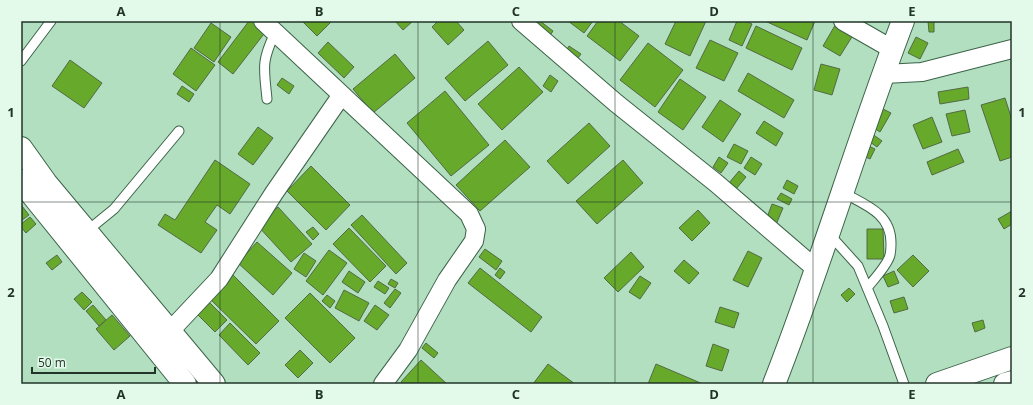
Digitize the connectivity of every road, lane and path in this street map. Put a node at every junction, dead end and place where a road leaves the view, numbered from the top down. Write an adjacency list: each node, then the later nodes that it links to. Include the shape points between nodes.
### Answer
1 (51, 21): 8 (lane)
2 (520, 21): 18 (street)
3 (843, 21): 7 (street)
4 (903, 21): 7 (main road)
5 (269, 27): 10 (street); 11 (lane, via 264,61)
6 (1012, 48): 9 (street, via 922,72)
7 (892, 49): 9 (main road)
8 (21, 61)
9 (884, 74): 15 (main road)
10 (341, 96): 20 (street, via 219,279); 25 (street, via 469,214 476,229 474,241 447,280 408,350)
11 (267, 99)
12 (179, 131): 16 (lane, via 114,209)
13 (21, 148): 16 (main road, via 46,183)
14 (21, 181): 23 (main road)
15 (842, 192): 17 (main road); 19 (lane, via 871,208 889,226 890,256)
16 (87, 231): 20 (main road)
17 (830, 234): 18 (main road); 19 (lane, via 858,266)
18 (816, 269): 26 (main road)
19 (867, 288): 27 (lane)
20 (170, 331): 24 (main road)
21 (1012, 358): 28 (main road)
22 (1012, 382): 29 (main road)
23 (185, 384)
24 (214, 384)
25 (383, 384)
26 (774, 384)
27 (904, 384)
28 (936, 384)
29 (1005, 384)

